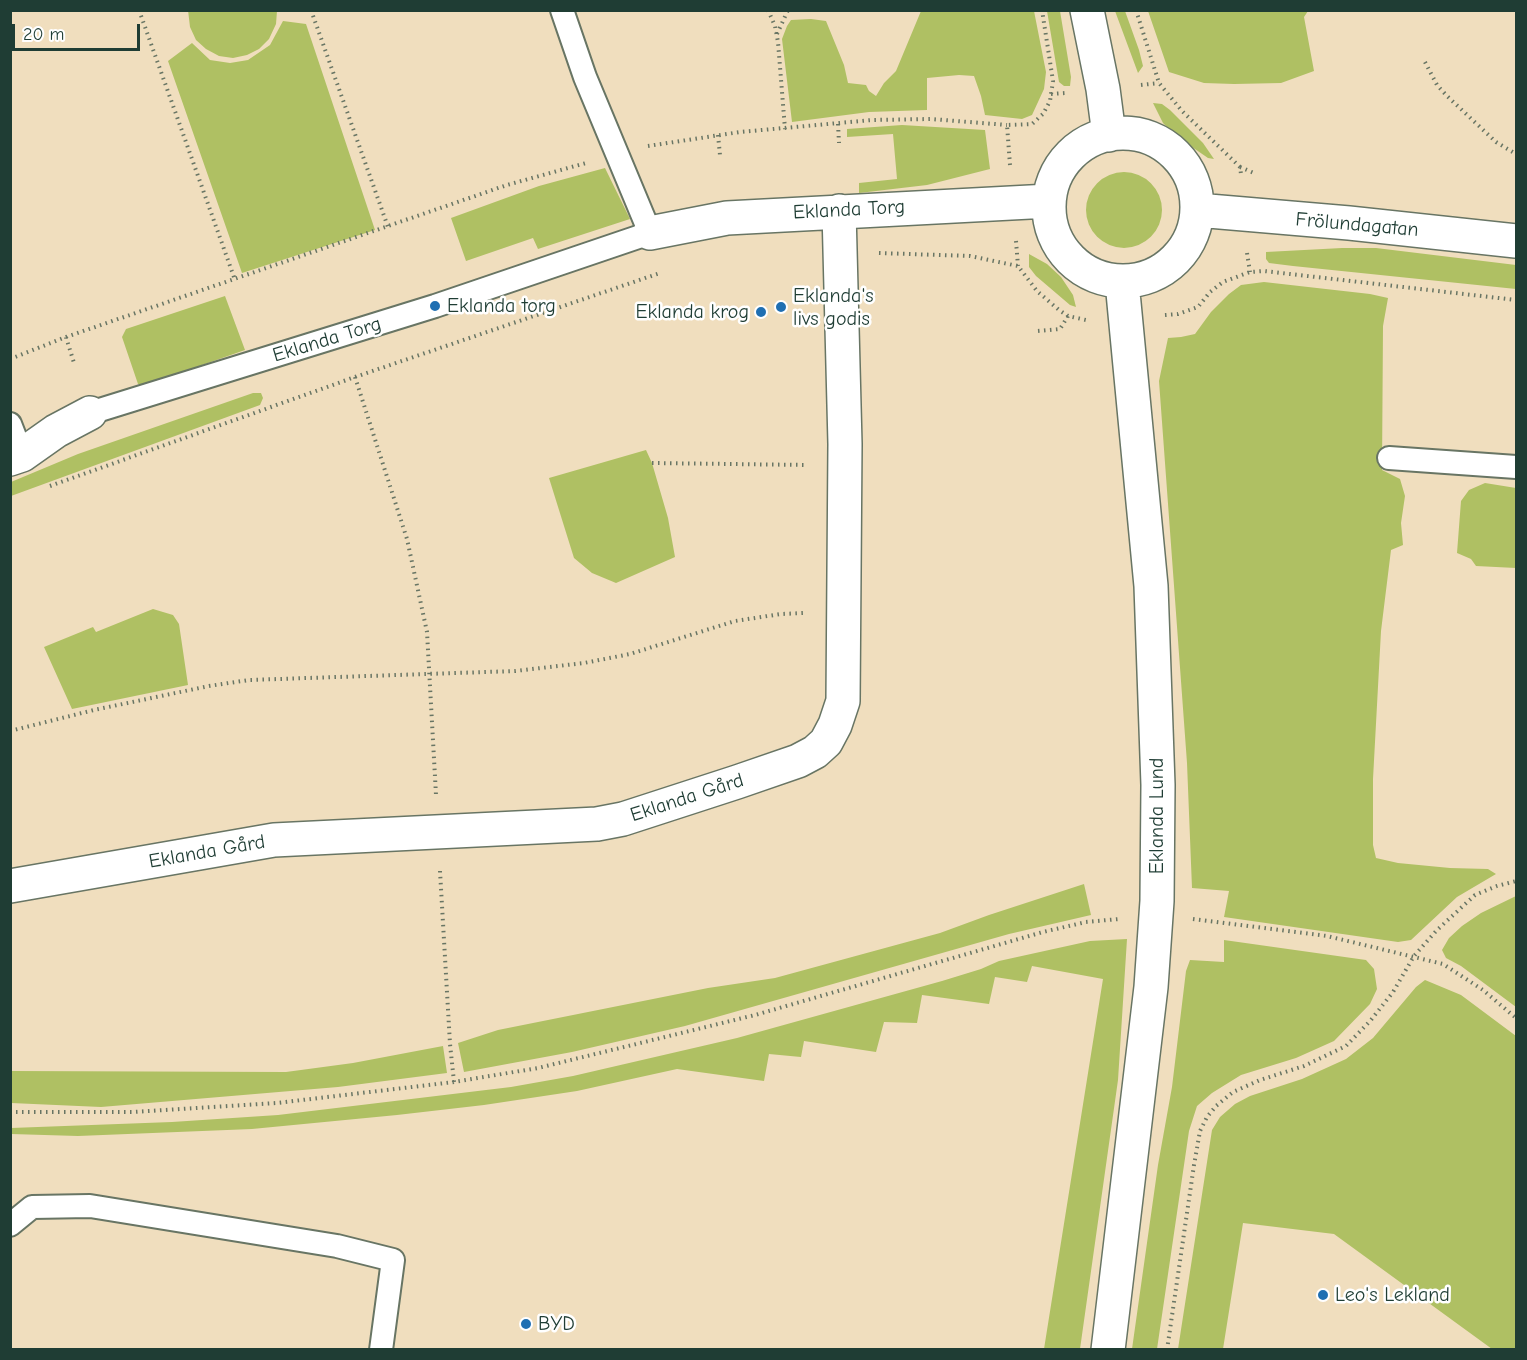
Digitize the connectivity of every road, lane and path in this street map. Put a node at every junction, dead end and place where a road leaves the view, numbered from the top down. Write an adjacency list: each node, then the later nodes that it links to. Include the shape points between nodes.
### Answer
1 (139, 10): 31 (path)
2 (310, 10): 25 (path)
3 (562, 10): 18 (lane)
4 (768, 10): 9 (path)
5 (788, 10): 9 (path)
6 (1042, 10): 11 (path, via 1053,81)
7 (1087, 10): 16 (street)
8 (1136, 10): 24 (path, via 1159,83 1240,167)
9 (777, 35): 14 (path)
10 (1425, 62): 19 (path, via 1437,85 1496,141)
11 (1051, 94)
12 (838, 124): 13 (path, via 904,118); 14 (path); 17 (path)
13 (1007, 126)
14 (785, 129): 15 (path)
15 (718, 135): 18 (path, via 657,143); 20 (path)
16 (1109, 135): 21 (street, via 1094,139 1068,158 1058,170); 22 (street, via 1145,136 1176,155 1194,186)
17 (839, 142)
18 (617, 154): 25 (path, via 507,185); 26 (lane)
19 (1516, 154)
20 (720, 155)
21 (1049, 201): 23 (street, Eklanda Torg); 32 (street, via 1051,228 1063,252 1083,271)
22 (1197, 210): 24 (street, Frölundagatan); 32 (street, via 1192,235 1169,266 1147,278)
23 (839, 211): 26 (street, Eklanda Torg, via 727,218); 28 (street, Eklanda Gård)
24 (1241, 212): 27 (street, Frölundagatan); 30 (path)
25 (388, 227): 31 (path)
26 (650, 233): 41 (lane, Eklanda Torg, via 435,306)
27 (1516, 241)
28 (840, 254): 34 (path, via 970,256 1018,266 1037,291); 46 (street, Eklanda Gård)
29 (668, 272): 40 (path)
30 (1250, 272): 33 (path); 35 (path, via 1223,282 1198,307 1178,314)
31 (235, 280): 37 (path)
32 (1122, 282): 35 (street, Eklanda Lund)
33 (1516, 300)
34 (1068, 316): 35 (path, via 1086,320); 36 (path, via 1060,329)
35 (1125, 316): 63 (street, Eklanda Lund, via 1151,586 1158,808 1151,987)
36 (1038, 331)
37 (66, 337): 38 (path); 39 (path)
38 (10, 359)
39 (74, 363)
40 (355, 377): 48 (path); 50 (path, via 406,539 427,632)
41 (90, 413): 43 (street, Eklanda Torg)
42 (10, 424): 43 (lane)
43 (16, 457)
44 (1389, 458): 47 (lane)
45 (652, 464): 46 (path)
46 (844, 466): 49 (street, Eklanda Gård)
47 (1516, 467)
48 (46, 487)
49 (844, 611): 50 (path, via 735,621 630,654 584,663); 52 (street, Eklanda Gård, via 843,701 836,725 815,752 623,819 597,824)
50 (430, 675): 51 (path, via 249,680 94,710); 52 (path)
51 (10, 731)
52 (438, 833): 54 (street, Eklanda Gård, via 274,840); 59 (path)
53 (1516, 881): 57 (path, via 1475,895)
54 (10, 886)
55 (1126, 918): 59 (path, via 1086,922 1043,933 655,1040 538,1068)
56 (1186, 918): 57 (path, via 1327,936)
57 (1414, 956): 58 (path, via 1443,964); 64 (path, via 1393,992 1346,1046 1233,1092 1207,1117 1200,1131 1194,1165)
58 (1516, 1018)
59 (454, 1082): 60 (path, via 255,1104 132,1112)
60 (10, 1112)
61 (10, 1225): 62 (lane, via 32,1207 90,1206 338,1246 393,1260)
62 (381, 1350)
63 (1108, 1350)
64 (1167, 1350)

